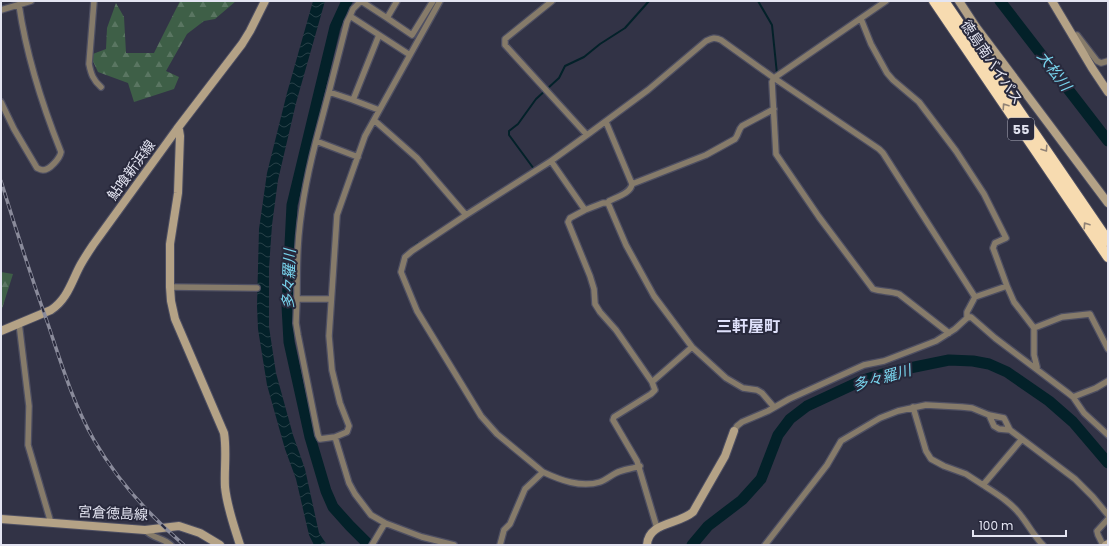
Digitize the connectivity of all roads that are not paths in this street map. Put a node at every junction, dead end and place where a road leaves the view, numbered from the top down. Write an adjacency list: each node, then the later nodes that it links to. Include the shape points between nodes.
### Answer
1 (29, 1): 14 (street)
2 (94, 1): 24 (street, via 89,64 91,75)
3 (265, 1): 33 (street, 鮎喰新浜線, via 242,44)
4 (361, 1): 16 (street); 17 (street)
5 (397, 1): 17 (street)
6 (433, 1): 17 (street, via 412,35)
7 (440, 1): 21 (street)
8 (552, 1): 34 (street, via 504,42)
9 (886, 1): 18 (street)
10 (934, 1): 44 (highway, 徳島南バイパス / 55, one-way to 10)
11 (944, 1): 43 (highway, 徳島南バイパス / 55, one-way to 43)
12 (959, 1): 40 (street)
13 (1052, 1): 20 (street)
14 (19, 5): 15 (street); 28 (street, via 35,76 61,152 49,168 37,168)
15 (1, 10)
16 (350, 16): 19 (street); 25 (street)
17 (387, 18)
18 (861, 18): 23 (street); 45 (street, via 871,44 887,73 919,102 984,194 1006,238 995,243 993,248)
19 (379, 35): 21 (street); 27 (street)
20 (1072, 36): 22 (street, via 1078,35 1097,61); 26 (street)
21 (410, 55): 30 (street)
22 (1108, 61)
23 (774, 78): 29 (street); 32 (street, via 721,40 711,38); 48 (street, via 883,153)
24 (101, 87)
25 (329, 92): 27 (street); 35 (street)
26 (1108, 92)
27 (354, 100): 30 (street)
28 (1, 102)
29 (774, 109): 38 (street, via 742,126 738,129 735,139 706,155); 55 (street, via 776,154 868,285 878,291 893,291 899,294)
30 (379, 110): 31 (street)
31 (374, 120): 36 (street); 42 (street, via 417,158)
32 (606, 122): 34 (street); 38 (street)
33 (177, 128): 46 (street, via 180,136 178,193 170,244); 52 (street, 鮎喰新浜線, via 93,245 63,300 51,310)
34 (587, 135): 37 (street)
35 (316, 141): 36 (street); 49 (street, via 309,167 298,245)
36 (358, 157): 50 (street, via 337,215)
37 (551, 161): 41 (street); 42 (street)
38 (632, 184): 39 (street, via 629,191)
39 (608, 203): 41 (street); 56 (street, via 626,244 654,296)
40 (1108, 203)
41 (585, 210): 60 (street, via 570,218 568,222 590,276 595,304)
42 (466, 216): 71 (street, via 405,257 401,272 417,311 481,416 497,434)
43 (1108, 241)
44 (1108, 257)
45 (1007, 286): 48 (street); 53 (street, via 1014,302)
46 (170, 287): 47 (street); 83 (street, via 175,319 224,433 227,499)
47 (257, 288)
48 (975, 297): 51 (street, via 967,312)
49 (297, 299): 50 (street); 68 (street, via 296,323 318,435 320,439)
50 (331, 300): 68 (street, via 329,329 332,370 349,426 347,432)
51 (967, 318): 55 (street); 58 (street, via 971,317)
52 (19, 324): 54 (street, 鮎喰新浜線); 76 (street, via 29,406 28,445)
53 (1034, 328): 57 (street, via 1062,317 1090,314); 58 (street)
54 (1, 331)
55 (949, 333): 62 (street, via 936,341 884,361 864,365)
56 (692, 347): 60 (street); 62 (street, via 726,378 743,388 758,390)
57 (1108, 349)
58 (1036, 369): 61 (street)
59 (1108, 381): 61 (street)
60 (652, 382): 70 (street, via 655,390 651,394 612,420)
61 (1073, 397): 67 (street, via 1084,413)
62 (774, 407): 66 (street, via 742,422)
63 (913, 407): 64 (street, via 926,405 972,408); 72 (street, via 926,451 931,459 966,474); 87 (street, via 888,414 843,439 827,465)
64 (989, 415): 65 (street, via 1004,418); 65 (street, via 994,426)
65 (1010, 430): 69 (street)
66 (734, 431): 78 (street, via 725,456 693,512 685,518)
67 (1108, 435)
68 (335, 436): 77 (street, via 349,483 355,494 371,515)
69 (1022, 439): 72 (street); 73 (street, via 1075,479)
70 (640, 466): 71 (street, via 616,473 598,483 585,484 556,478); 78 (street)
71 (543, 472): 85 (street, via 525,489 510,524 504,530)
72 (983, 485): 88 (street, via 998,494 1018,512)
73 (1108, 516)
74 (1, 519): 76 (street, 宮倉徳島線)
75 (1108, 519): 89 (street, via 1097,531)
76 (51, 523): 79 (street, 宮倉徳島線)
77 (385, 523): 80 (street); 84 (street, via 422,537)
78 (657, 528): 86 (street, via 648,536)
79 (145, 530): 81 (street); 82 (street, 宮倉徳島線, via 180,526 200,533)
80 (373, 544)
81 (171, 545)
82 (220, 545)
83 (240, 545)
84 (454, 545)
85 (500, 545)
86 (647, 545)
87 (765, 545)
88 (1043, 545)
89 (1106, 545)

